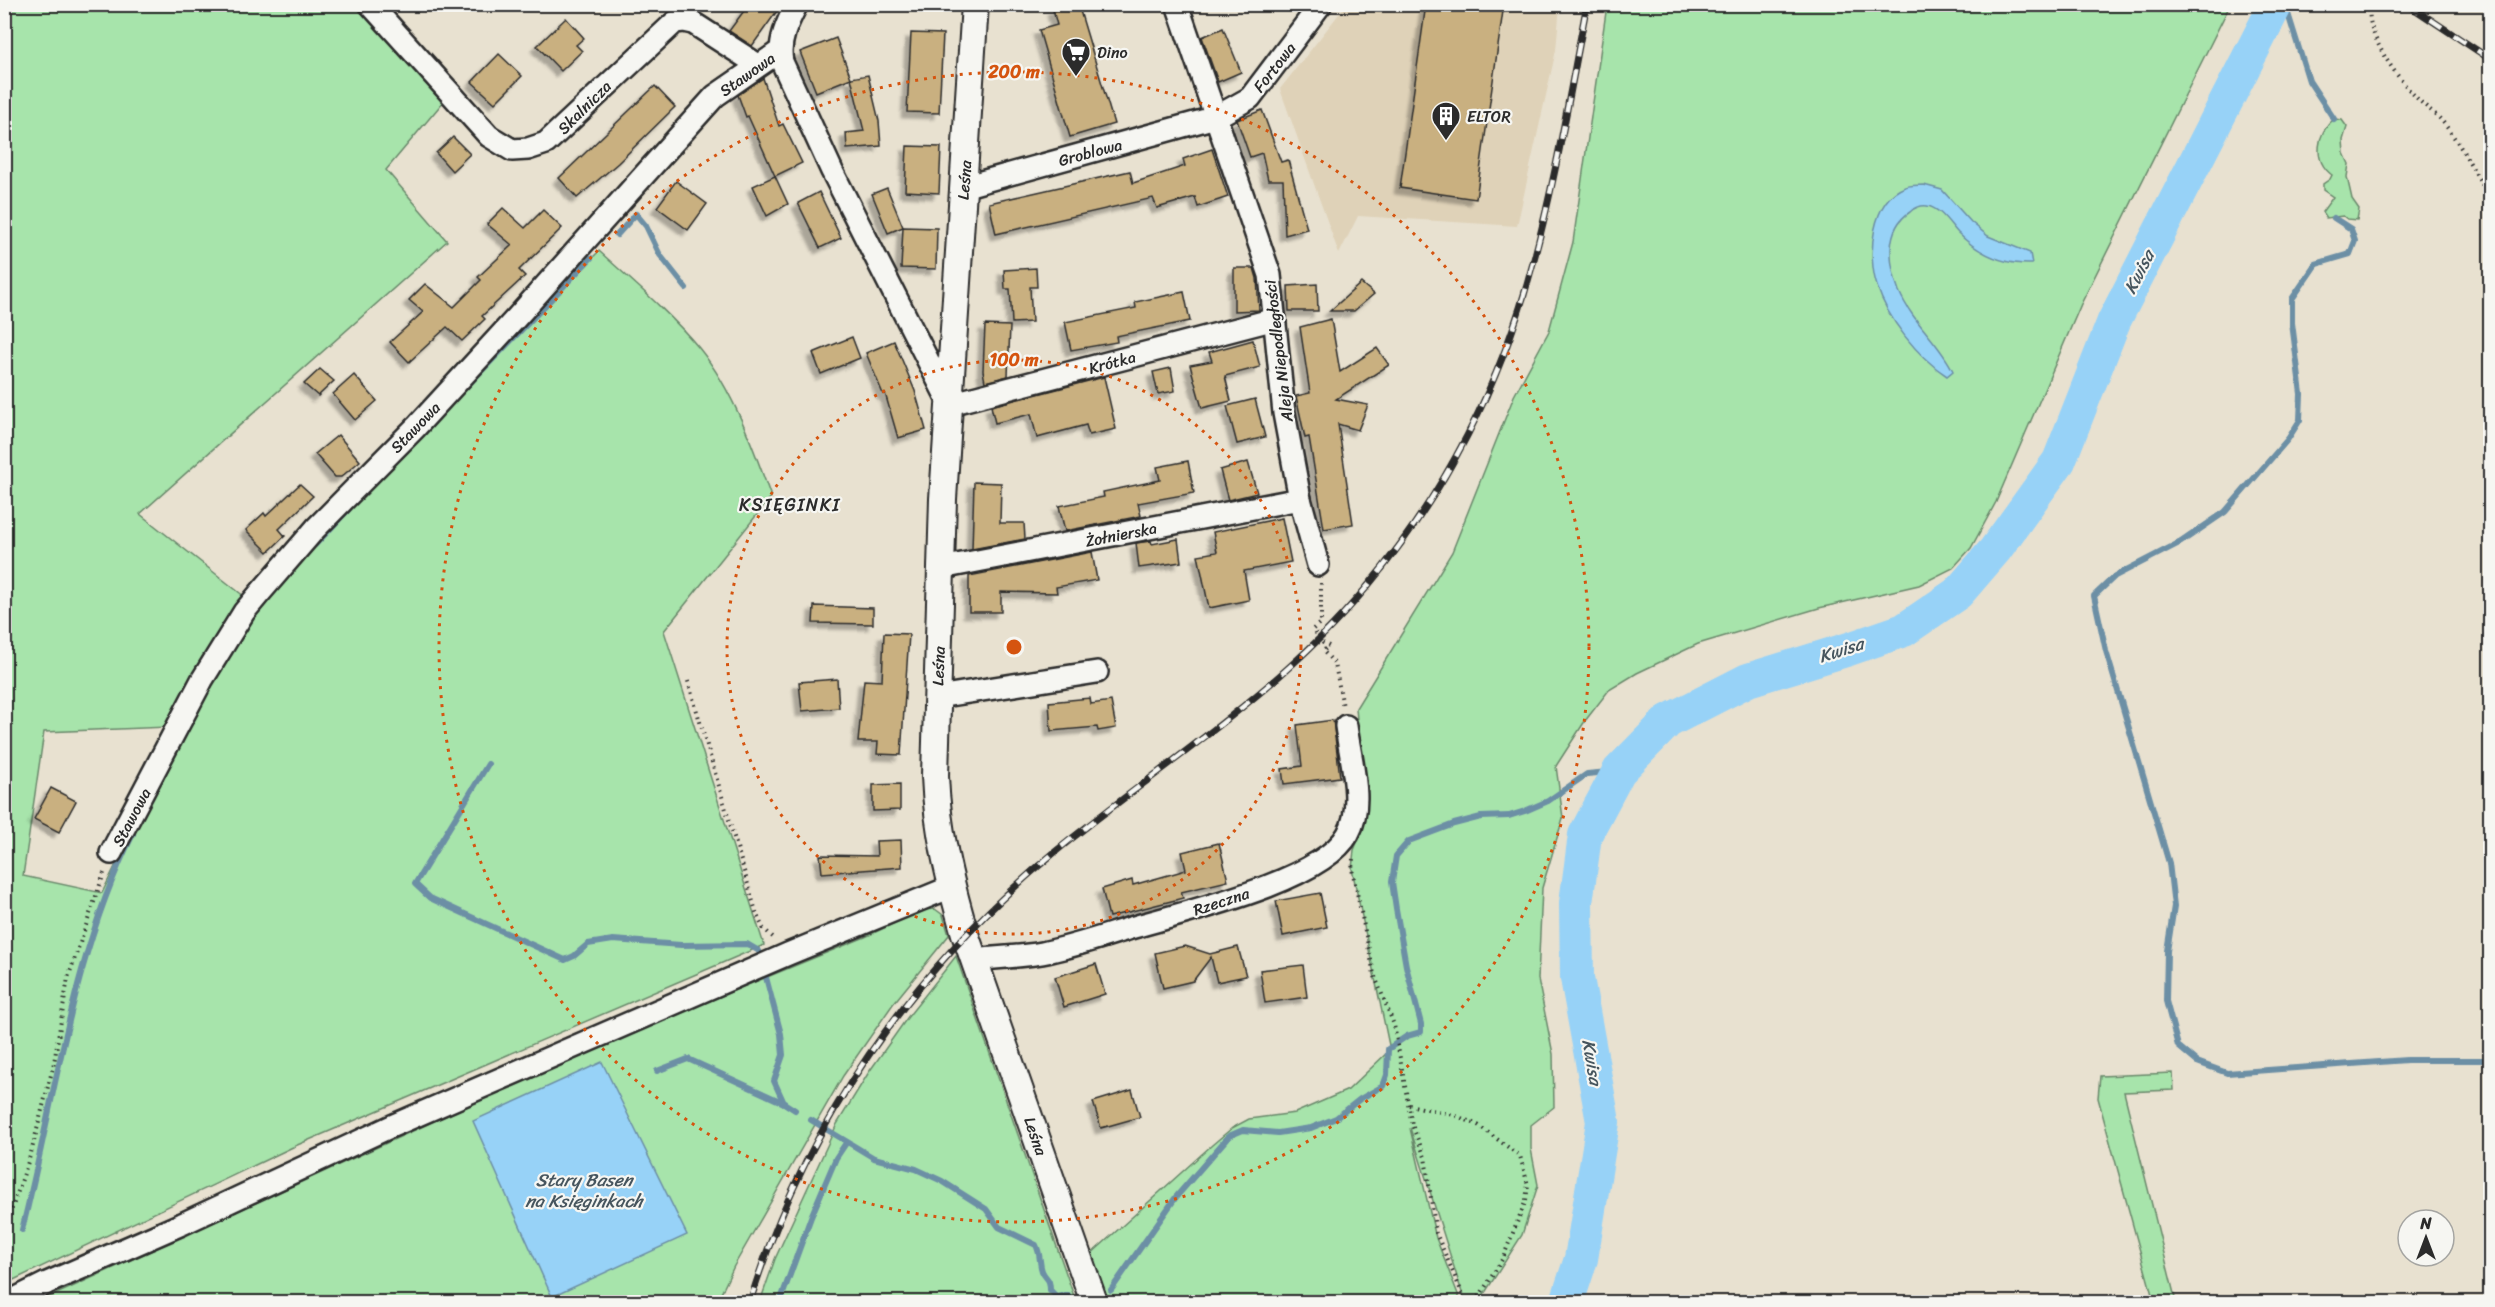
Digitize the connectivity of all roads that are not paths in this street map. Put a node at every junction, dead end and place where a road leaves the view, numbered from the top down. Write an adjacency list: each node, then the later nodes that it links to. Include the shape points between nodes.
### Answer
1 (370, 4): 7 (street, Skalnicza, via 489,136 512,150 546,143 675,22 693,23)
2 (797, 4): 6 (street, Stawowa, via 786,23)
3 (975, 4): 9 (main road, Leśna)
4 (1177, 4): 8 (street, Aleja Niepodległości)
5 (1322, 4): 8 (street, Fortowa, via 1250,99)
6 (780, 51): 7 (street, Stawowa); 11 (street, Stawowa, via 786,73 832,171)
7 (758, 65): 18 (street, Stawowa, via 715,96 518,317 316,528 244,612 202,680)
8 (1216, 117): 9 (street, Groblowa); 10 (street, Aleja Niepodległości, via 1270,275)
9 (963, 187): 11 (main road, Leśna)
10 (1275, 320): 11 (street, Krótka); 12 (street, Aleja Niepodległości, via 1284,413)
11 (950, 405): 14 (main road, Leśna)
12 (1300, 499): 13 (street, Aleja Niepodległości); 14 (street, Żołnierska)
13 (1318, 565)
14 (941, 568): 16 (main road, Leśna)
15 (1097, 672): 16 (street)
16 (937, 697): 19 (main road, Leśna, via 936,811)
17 (1346, 726): 20 (street, Rzeczna, via 1354,818 1339,847 1326,857 1252,891 1047,952)
18 (111, 853)
19 (951, 887): 20 (main road, Leśna); 21 (street, via 796,950 392,1126)
20 (974, 960): 22 (main road, Leśna)
21 (9, 1302)
22 (1094, 1302)

